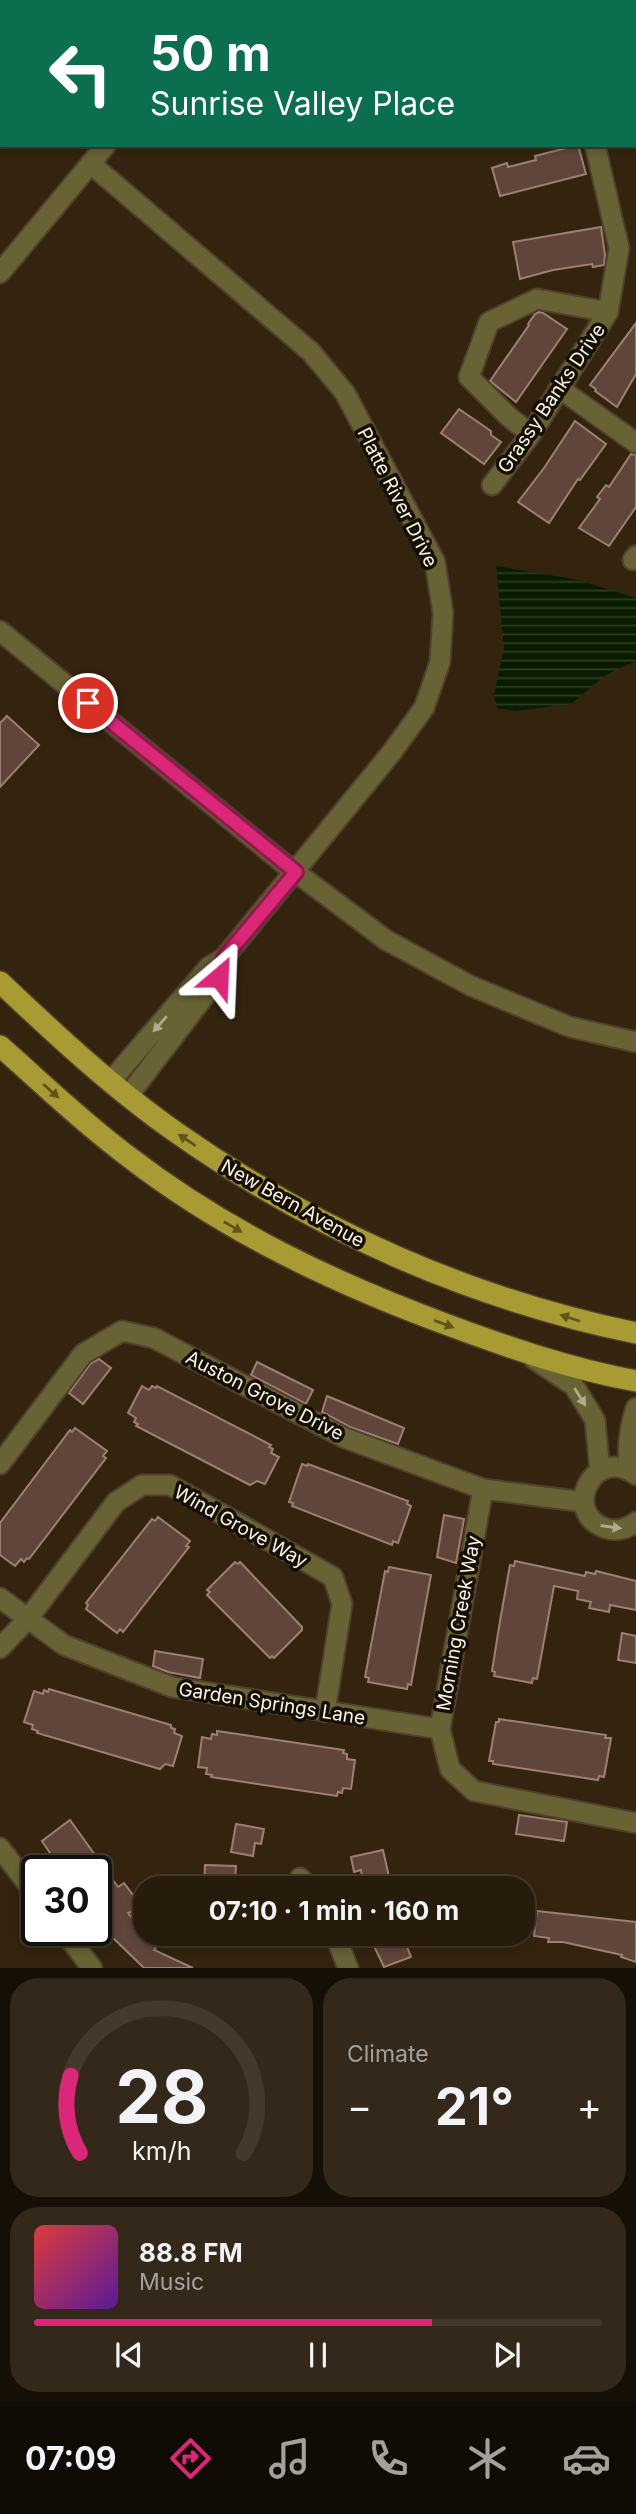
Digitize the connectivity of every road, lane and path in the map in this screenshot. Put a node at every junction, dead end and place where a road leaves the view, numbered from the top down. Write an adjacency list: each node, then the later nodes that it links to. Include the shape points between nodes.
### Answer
1 (104, 147): 3 (street)
2 (595, 147): 5 (street, Grassy Banks Drive, via 619,248)
3 (91, 164): 4 (street); 11 (street, Platte River Drive, via 311,352 345,393 435,562 443,613 440,662 424,708)
4 (0, 273)
5 (608, 312): 6 (street, Grassy Banks Drive); 7 (street, via 537,299 489,322 469,377)
6 (559, 388): 7 (street, Grassy Banks Drive); 8 (street)
7 (531, 434): 9 (street, Grassy Banks Drive)
8 (636, 443)
9 (492, 485)
10 (0, 631): 11 (street)
11 (296, 872): 12 (street, Platte River Drive); 14 (street, via 386,940 471,986 570,1027)
12 (224, 958): 16 (street, Platte River Drive, one-way to 16, via 209,967); 17 (street, Platte River Drive, via 219,977)
13 (0, 982): 16 (main road, New Bern Avenue)
14 (636, 1042)
15 (0, 1046): 19 (main road, one-way to 19, via 129,1157 228,1224 380,1300)
16 (110, 1082): 17 (main road, New Bern Avenue)
17 (128, 1096): 18 (main road, New Bern Avenue, one-way to 17, via 582,1322 441,1276 373,1248 242,1178)
18 (636, 1333)
19 (527, 1355): 20 (main road); 23 (street, one-way to 23, via 574,1386 595,1420)
20 (636, 1381)
21 (636, 1408): 24 (street, via 627,1458)
22 (0, 1464): 25 (street, Auston Grove Drive, via 83,1354 122,1331 154,1338 345,1438)
23 (600, 1471): 24 (street, via 613,1467); 26 (street, via 588,1482)
24 (633, 1473)
25 (483, 1489): 26 (street, Auston Grove Drive); 32 (street, Morning Creek Way)
26 (584, 1502): 27 (street, one-way to 27, via 601,1526 622,1529)
27 (636, 1522)
28 (0, 1598): 29 (street, Garden Springs Lane)
29 (27, 1620): 30 (street, Wind Grove Way); 31 (street, Garden Springs Lane, via 64,1645 172,1687); 31 (street, Wind Grove Way, via 116,1502 142,1485 170,1486 333,1577 342,1604)
30 (0, 1648)
31 (325, 1712): 32 (street, Garden Springs Lane)
32 (440, 1728): 33 (street, Morning Creek Way, via 450,1769 474,1791)
33 (636, 1823)
34 (0, 1848): 35 (street)
35 (21, 1875)
36 (75, 1946): 38 (street)
37 (340, 1946): 39 (street)
38 (92, 1968)
39 (348, 1968)

